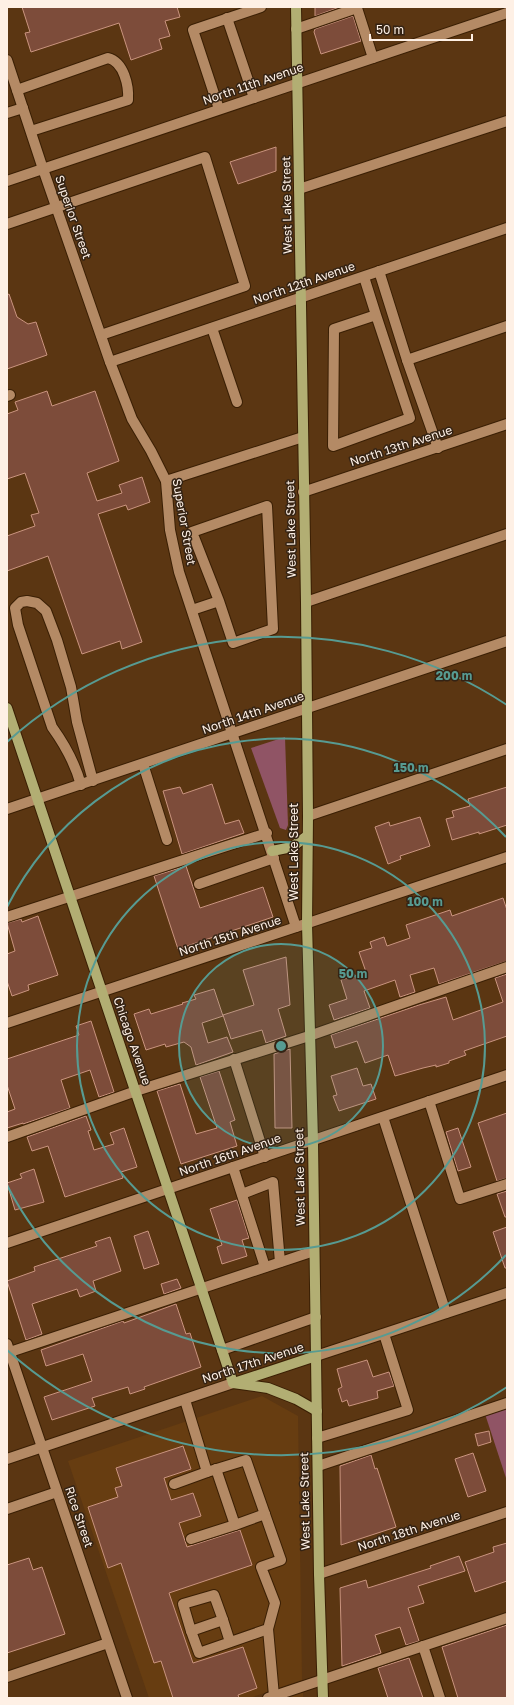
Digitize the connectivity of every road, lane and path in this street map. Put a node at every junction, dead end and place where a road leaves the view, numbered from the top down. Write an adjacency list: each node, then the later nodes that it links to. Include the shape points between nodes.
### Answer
1 (261, 7): 4 (street)
2 (296, 7): 5 (main road, West Lake Street)
3 (507, 13): 6 (street, North 11th Avenue)
4 (227, 18): 10 (street); 12 (street, via 193,30)
5 (296, 29): 6 (street, via 358,8); 8 (main road, West Lake Street)
6 (373, 58): 8 (street, North 11th Avenue)
7 (7, 60): 9 (street, Superior Street)
8 (298, 83): 10 (street, North 11th Avenue); 18 (main road, West Lake Street)
9 (17, 90): 11 (street, Superior Street); 15 (street, via 108,58 118,64 126,81 128,100)
10 (254, 98): 12 (street, North 11th Avenue)
11 (23, 108): 13 (street); 15 (street, Superior Street)
12 (219, 109): 16 (street, North 11th Avenue)
13 (7, 113)
14 (507, 121): 18 (street)
15 (31, 131): 16 (street, Superior Street)
16 (43, 169): 17 (street, North 11th Avenue); 19 (street, Superior Street)
17 (7, 181)
18 (299, 189): 24 (main road, West Lake Street)
19 (56, 207): 20 (street); 28 (street, Superior Street); 28 (street, via 205,157 245,286)
20 (7, 224)
21 (507, 228): 22 (street, North 12th Avenue)
22 (379, 271): 23 (street, North 12th Avenue); 29 (street)
23 (364, 276): 24 (street, North 12th Avenue); 25 (street)
24 (301, 298): 27 (street, North 12th Avenue); 33 (main road, West Lake Street)
25 (376, 315): 25 (street, via 334,329 333,446 410,418)
26 (507, 326): 29 (street)
27 (212, 328): 30 (street, North 12th Avenue); 31 (street)
28 (101, 335): 30 (street, Superior Street)
29 (407, 360): 34 (street)
30 (110, 362): 35 (street, Superior Street, via 132,419)
31 (237, 402)
32 (507, 424): 34 (street, North 13th Avenue)
33 (303, 437): 35 (street); 36 (main road, West Lake Street)
34 (438, 448): 36 (street, North 13th Avenue)
35 (166, 481): 40 (street, Superior Street, via 170,530 179,572)
36 (303, 492): 39 (main road, West Lake Street)
37 (507, 534): 39 (street)
38 (219, 601): 38 (street, via 233,643 273,629 267,506 192,532); 40 (street)
39 (306, 602): 43 (main road, West Lake Street)
40 (192, 610): 44 (street, Superior Street)
41 (507, 641): 43 (street, North 14th Avenue)
42 (7, 708): 49 (main road, Chicago Avenue)
43 (306, 708): 44 (street, North 14th Avenue); 51 (main road, West Lake Street)
44 (232, 734): 46 (street, North 14th Avenue); 52 (street, Superior Street)
45 (507, 750): 51 (street)
46 (143, 764): 47 (street, North 14th Avenue); 54 (street)
47 (93, 780): 48 (street, North 14th Avenue); 48 (street, via 71,687 46,611 37,603 21,602 15,608 20,632 52,728 63,742)
48 (81, 785): 49 (street, North 14th Avenue)
49 (38, 799): 50 (street, North 14th Avenue); 58 (main road, Chicago Avenue)
50 (7, 809)
51 (308, 816): 53 (main road, West Lake Street)
52 (266, 833): 55 (street, Superior Street); 58 (street)
53 (307, 836): 55 (main road, via 292,847); 60 (main road, West Lake Street)
54 (167, 840)
55 (273, 855): 57 (street); 61 (street, Superior Street)
56 (507, 857): 60 (street, North 15th Avenue)
57 (199, 884)
58 (70, 896): 59 (street); 63 (main road, Chicago Avenue)
59 (7, 917)
60 (307, 924): 61 (street, North 15th Avenue); 65 (main road, West Lake Street)
61 (296, 928): 63 (street, North 15th Avenue)
62 (507, 967): 65 (street)
63 (102, 992): 64 (street, North 15th Avenue); 68 (main road, Chicago Avenue)
64 (7, 1023)
65 (309, 1036): 66 (street); 72 (main road, West Lake Street)
66 (234, 1059): 68 (street); 73 (street)
67 (507, 1075): 69 (street, North 16th Avenue)
68 (136, 1091): 71 (street); 76 (main road, Chicago Avenue)
69 (429, 1101): 70 (street, North 16th Avenue); 75 (street, via 460,1199)
70 (383, 1117): 72 (street, North 16th Avenue); 84 (street)
71 (7, 1137)
72 (313, 1141): 73 (street, North 16th Avenue); 79 (main road, West Lake Street)
73 (265, 1157): 74 (street, North 16th Avenue)
74 (233, 1167): 76 (street, North 16th Avenue); 77 (street)
75 (507, 1184)
76 (168, 1189): 78 (street, North 16th Avenue); 82 (main road, Chicago Avenue)
77 (242, 1194): 80 (street, via 273,1182); 81 (street)
78 (7, 1243)
79 (314, 1251): 80 (street); 85 (main road, West Lake Street)
80 (280, 1262): 81 (street)
81 (265, 1267): 82 (street)
82 (202, 1288): 87 (street); 88 (main road, Chicago Avenue)
83 (507, 1293): 84 (street, North 17th Avenue)
84 (446, 1313): 86 (street, North 17th Avenue)
85 (316, 1317): 88 (street); 89 (main road, West Lake Street)
86 (384, 1334): 89 (street, North 17th Avenue); 94 (street, via 408,1410)
87 (8, 1350): 95 (street, Rice Street)
88 (222, 1350): 90 (main road, Chicago Avenue)
89 (316, 1356): 90 (main road, North 17th Avenue); 93 (main road, West Lake Street)
90 (233, 1383): 91 (street, North 17th Avenue); 93 (main road, via 268,1388)
91 (185, 1400): 95 (street, North 17th Avenue); 98 (street)
92 (507, 1403): 97 (street)
93 (317, 1411): 94 (main road, West Lake Street)
94 (317, 1438): 97 (main road, West Lake Street)
95 (42, 1448): 96 (street, North 17th Avenue); 100 (street, Rice Street)
96 (7, 1459)
97 (318, 1466): 106 (main road, West Lake Street)
98 (212, 1471): 99 (street); 103 (street, via 246,1460); 104 (street)
99 (174, 1484)
100 (57, 1492): 101 (street); 112 (street, Rice Street)
101 (7, 1509)
102 (507, 1512): 106 (street, North 18th Avenue)
103 (265, 1514): 104 (street); 109 (street, via 281,1560 261,1567 275,1603)
104 (235, 1525): 105 (street)
105 (190, 1539)
106 (319, 1574): 115 (main road, West Lake Street)
107 (507, 1618): 113 (street)
108 (223, 1620): 110 (street); 110 (street, via 214,1594 183,1604); 111 (street)
109 (268, 1629): 111 (street); 116 (street)
110 (191, 1631): 111 (street, via 199,1653)
111 (230, 1642)
112 (108, 1643): 114 (street); 117 (street, Rice Street)
113 (423, 1646): 115 (street); 119 (street)
114 (7, 1677)
115 (322, 1680): 116 (street); 118 (main road, West Lake Street)
116 (271, 1697)
117 (127, 1698)
118 (323, 1698)
119 (440, 1698)

